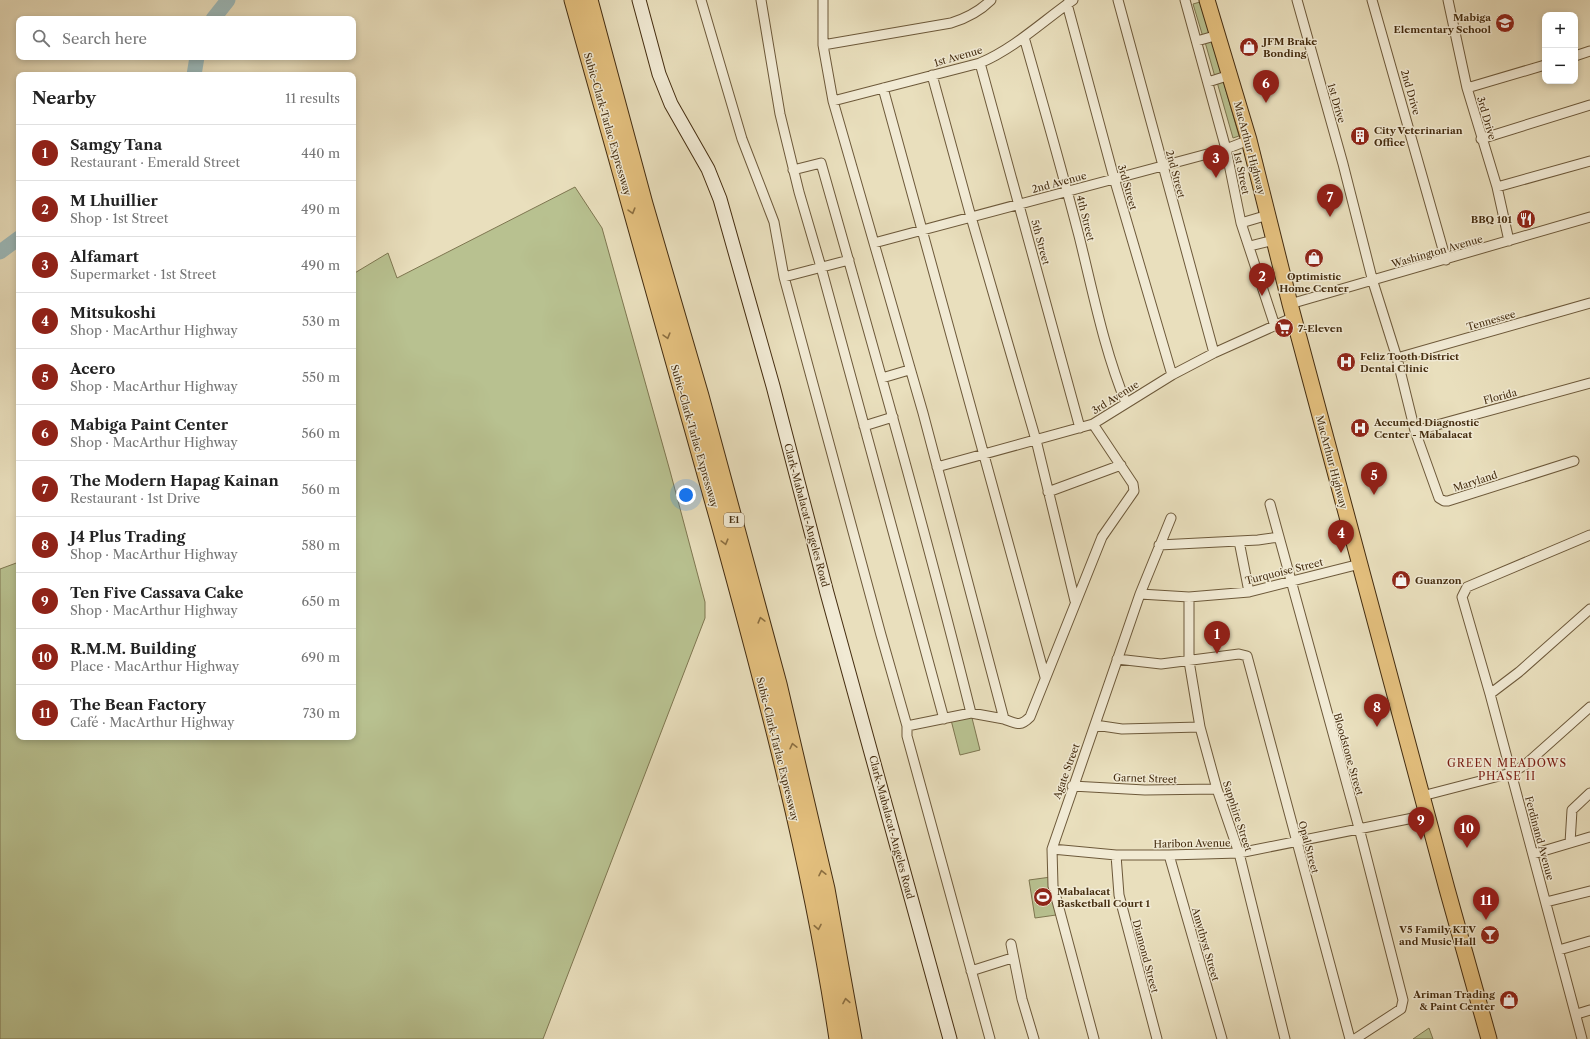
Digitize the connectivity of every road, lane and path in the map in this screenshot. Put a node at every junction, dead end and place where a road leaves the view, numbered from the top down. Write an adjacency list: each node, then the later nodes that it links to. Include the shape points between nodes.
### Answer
1 (639, 0): 123 (main road, Clark-Mabalacat-Angeles Road, via 659,74 671,104 708,169 720,199)
2 (701, 0): 51 (street, via 742,139 774,222)
3 (761, 0): 34 (street, via 780,114)
4 (823, 0): 17 (street)
5 (991, 0): 17 (street, via 968,18 951,23)
6 (1118, 0): 33 (street, 2nd Street)
7 (1184, 0): 16 (street, 1st Street)
8 (1208, 0): 14 (highway, MacArthur Highway)
9 (1297, 0): 52 (street, 1st Drive)
10 (1372, 0): 49 (street, 2nd Drive)
11 (1448, 0): 26 (street, 3rd Drive)
12 (1070, 2): 15 (street, 1st Avenue); 35 (street, 3rd Street)
13 (582, 5): 121 (highway, Subic-Clark-Tarlac Expressway / E1, one-way to 121, via 776,732 812,892); 122 (highway, Subic-Clark-Tarlac Expressway / E1, one-way to 13, via 826,888 782,699 644,204)
14 (1218, 35): 16 (street); 23 (highway, MacArthur Highway)
15 (1024, 37): 20 (street, 1st Avenue); 37 (street, 4th Street)
16 (1197, 41): 24 (street, 1st Street)
17 (823, 45): 27 (street)
18 (1590, 51): 19 (street)
19 (1578, 55)
20 (980, 63): 22 (street, 1st Avenue); 38 (street, 5th Street)
21 (1542, 66): 26 (street)
22 (932, 75): 25 (street, 1st Avenue); 40 (street)
23 (1230, 75): 24 (street); 30 (highway, MacArthur Highway)
24 (1208, 82): 31 (street, 1st Street)
25 (883, 88): 27 (street, 1st Avenue); 43 (street)
26 (1467, 88): 29 (street, 3rd Drive)
27 (833, 101): 46 (street)
28 (1590, 105): 29 (street)
29 (1481, 139): 36 (street, 3rd Drive)
30 (1249, 140): 31 (street, 2nd Avenue); 39 (highway, MacArthur Highway)
31 (1226, 149): 33 (street, 2nd Avenue); 42 (street, 1st Street)
32 (1590, 161): 36 (street)
33 (1162, 166): 35 (street, 2nd Avenue); 56 (street, 2nd Street)
34 (794, 170): 48 (street, via 821,163); 50 (street)
35 (1114, 178): 37 (street, 2nd Avenue); 59 (street, 3rd Street)
36 (1496, 187): 45 (street, 3rd Drive)
37 (1068, 191): 38 (street, 2nd Avenue); 62 (street, 4th Street, via 1106,343)
38 (1019, 203): 40 (street, 2nd Avenue); 66 (street, 5th Street)
39 (1268, 215): 42 (street); 44 (highway, MacArthur Highway)
40 (971, 217): 43 (street, 2nd Avenue); 68 (street)
41 (1590, 217): 45 (street, Washington Avenue)
42 (1241, 223): 47 (street, 1st Street)
43 (923, 230): 46 (street, 2nd Avenue); 69 (street)
44 (1274, 240): 47 (street); 54 (highway, MacArthur Highway)
45 (1509, 242): 49 (street, Washington Avenue)
46 (874, 243): 58 (street)
47 (1250, 246): 55 (street, 1st Street)
48 (849, 260): 50 (street); 60 (street)
49 (1446, 260): 52 (street, Washington Avenue)
50 (821, 267): 51 (street); 65 (street)
51 (784, 277): 96 (street)
52 (1373, 282): 54 (street, Washington Avenue); 57 (street, Maryland)
53 (1590, 303): 57 (street, Tennessee)
54 (1292, 311): 55 (street, 3rd Avenue); 80 (highway, MacArthur Highway)
55 (1276, 326): 56 (street, 3rd Avenue)
56 (1214, 353): 59 (street, 3rd Avenue)
57 (1397, 358): 67 (street, Maryland)
58 (909, 370): 60 (street); 72 (street)
59 (1172, 375): 62 (street, 3rd Avenue)
60 (882, 378): 63 (street)
61 (1590, 382): 67 (street, Florida)
62 (1126, 403): 64 (street, 3rd Avenue)
63 (893, 417): 65 (street); 92 (street)
64 (1093, 424): 66 (street, 3rd Avenue); 71 (street)
65 (864, 426): 93 (street)
66 (1080, 428): 68 (street, 3rd Avenue)
67 (1415, 431): 70 (street, Maryland, via 1437,493 1444,501)
68 (1036, 440): 69 (street, 3rd Avenue); 73 (street)
69 (983, 454): 72 (street, 3rd Avenue); 89 (street)
70 (1574, 461)
71 (1121, 465): 73 (street); 85 (street, via 1133,484 1134,491 1102,537)
72 (937, 467): 94 (street)
73 (1048, 492): 85 (street)
74 (1270, 504): 77 (street, Bloodstone Street)
75 (1171, 518): 79 (street, Agate Street)
76 (1590, 536): 90 (street, Ferdinand Avenue, via 1467,587 1462,598)
77 (1279, 537): 78 (street); 81 (street, Bloodstone Street)
78 (1239, 541): 79 (street); 82 (street)
79 (1159, 545): 83 (street, Agate Street)
80 (1360, 564): 81 (street, Turquoise Street); 102 (highway, MacArthur Highway)
81 (1290, 582): 82 (street, Turquoise Street); 103 (street, Bloodstone Street)
82 (1249, 592): 84 (street, Turquoise Street)
83 (1140, 594): 84 (street, Turquoise Street); 87 (street, Agate Street)
84 (1189, 597): 88 (street, Sapphire Street)
85 (1075, 601): 89 (street)
86 (1590, 609): 90 (street, via 1519,672)
87 (1117, 659): 88 (street, via 1161,664); 95 (street, Agate Street)
88 (1189, 661): 97 (street, Sapphire Street); 105 (street, Opal Street, via 1239,654 1247,656)
89 (1045, 678): 94 (street, via 1030,717 1025,723 1017,724)
90 (1490, 694): 98 (street, Ferdinand Avenue)
91 (1590, 707): 98 (street, Haribon Avenue, via 1525,765)
92 (971, 713): 93 (street); 94 (street)
93 (944, 718): 96 (street)
94 (1004, 719)
95 (1095, 725): 97 (street, via 1130,730); 99 (street, Agate Street)
96 (907, 726): 118 (street, via 907,736)
97 (1200, 727): 100 (street, Sapphire Street)
98 (1511, 773): 102 (street, Haribon Avenue); 110 (street, Ferdinand Avenue)
99 (1072, 786): 100 (street, Garnet Street, via 1145,790); 107 (street, Agate Street)
100 (1217, 789): 108 (street, Sapphire Street)
101 (1590, 793): 106 (street, via 1572,810)
102 (1425, 807): 103 (street, Haribon Avenue, via 1384,820 1379,824); 132 (highway, MacArthur Highway)
103 (1359, 828): 105 (street, Haribon Avenue); 131 (street, Bloodstone Street, via 1403,1000 1401,1009)
104 (1590, 837): 106 (street)
105 (1296, 841): 108 (street, Haribon Avenue); 130 (street, Opal Street)
106 (1570, 843): 110 (street)
107 (1052, 849): 109 (street, Haribon Avenue); 126 (street, Agate Street, via 1053,886)
108 (1239, 853): 111 (street, Haribon Avenue); 129 (street, Sapphire Street)
109 (1116, 854): 111 (street, Haribon Avenue); 127 (street, Diamond Street, via 1119,895)
110 (1533, 854): 113 (street, Ferdinand Avenue)
111 (1170, 856): 128 (street, Amythyst Street)
112 (1590, 891): 113 (street)
113 (1546, 902): 116 (street, Ferdinand Avenue)
114 (1590, 941): 116 (street)
115 (1011, 944): 117 (street)
116 (1559, 950): 120 (street, Ferdinand Avenue)
117 (1012, 958): 118 (street); 125 (street)
118 (971, 971): 124 (street)
119 (1590, 1010): 120 (street)
120 (1577, 1014): 133 (street, Ferdinand Avenue)
121 (838, 1039)
122 (853, 1039)
123 (950, 1039)
124 (990, 1039)
125 (1034, 1039)
126 (1094, 1039)
127 (1157, 1039)
128 (1222, 1039)
129 (1285, 1039)
130 (1350, 1039)
131 (1356, 1039)
132 (1489, 1039)
133 (1582, 1039)

